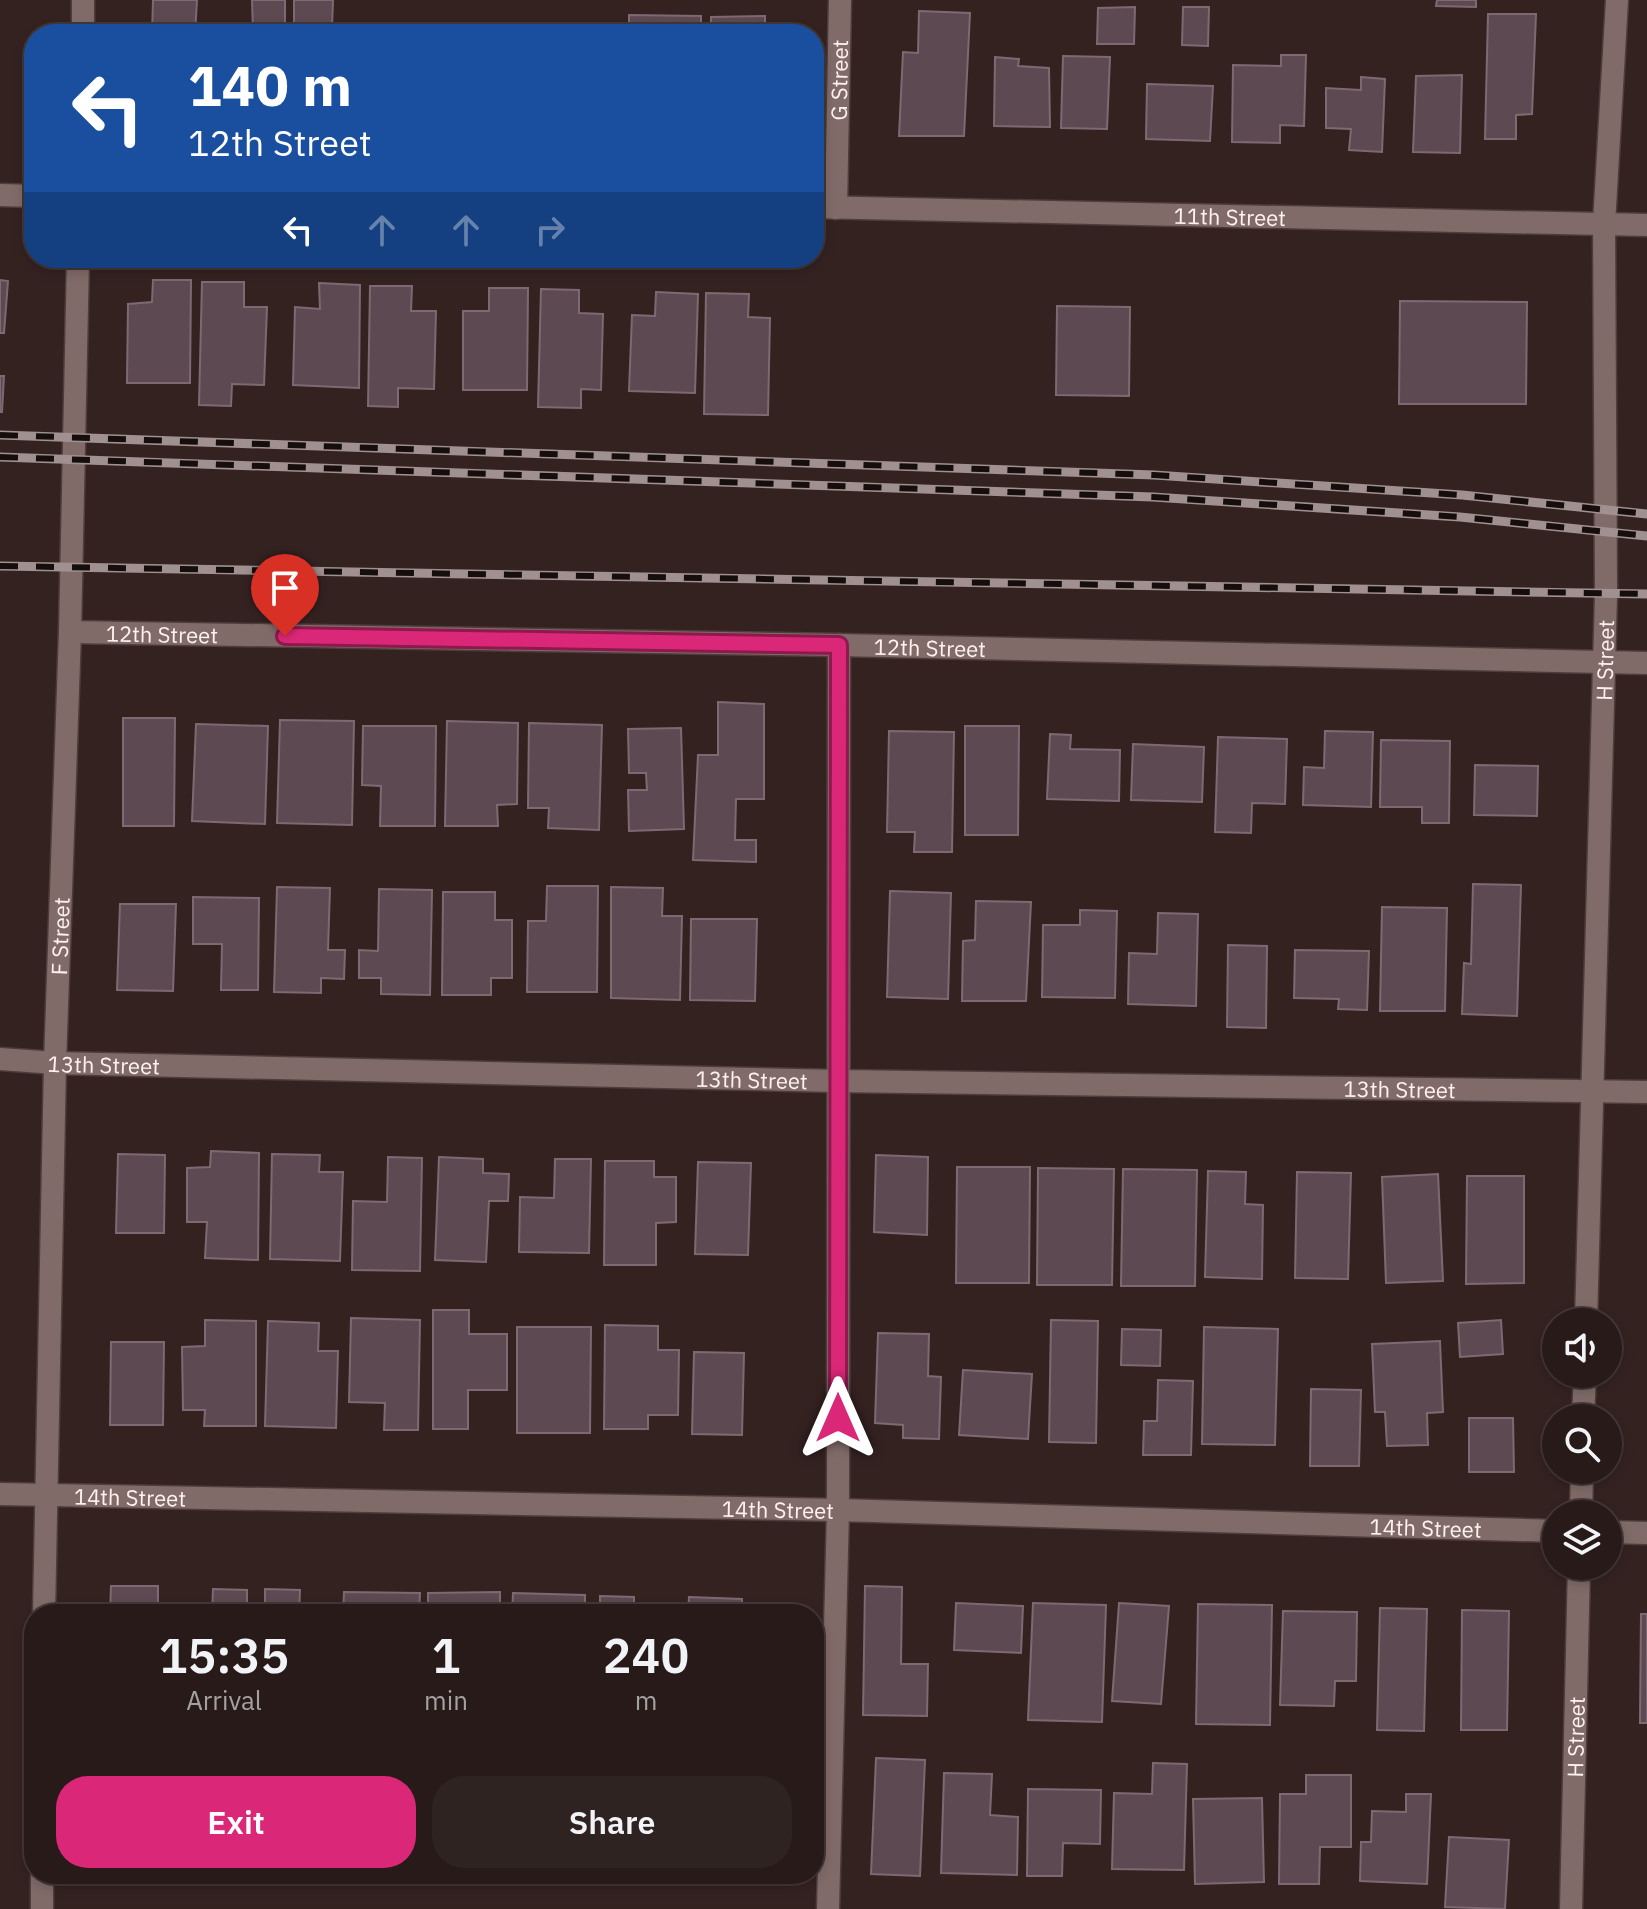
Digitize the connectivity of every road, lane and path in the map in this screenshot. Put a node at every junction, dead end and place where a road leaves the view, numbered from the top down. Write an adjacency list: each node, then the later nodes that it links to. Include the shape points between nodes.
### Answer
1 (83, 0): 4 (street)
2 (840, 0): 7 (street, G Street)
3 (1617, 0): 8 (street, H Street)
4 (83, 24)
5 (0, 195): 6 (street)
6 (24, 196)
7 (825, 208): 8 (street, 11th Street)
8 (1604, 224): 9 (street, 11th Street); 13 (street, H Street)
9 (1647, 225)
10 (78, 268): 11 (street, F Street)
11 (70, 632): 12 (street, 12th Street); 16 (street, F Street)
12 (839, 645): 13 (street, 12th Street); 17 (street)
13 (1603, 662): 14 (street, 12th Street); 18 (street, H Street)
14 (1647, 663)
15 (0, 1059): 16 (street, 13th Street)
16 (55, 1063): 17 (street, 13th Street); 22 (street, F Street)
17 (837, 1081): 18 (street, 13th Street); 23 (street)
18 (1593, 1091): 19 (street, 13th Street); 20 (street, H Street)
19 (1647, 1092)
20 (1586, 1308)
21 (0, 1494): 22 (street, 14th Street)
22 (45, 1497): 23 (street, 14th Street); 28 (street, F Street)
23 (838, 1510): 24 (street, 14th Street); 31 (street)
24 (1542, 1531)
25 (1622, 1532): 26 (street)
26 (1647, 1533)
27 (1579, 1580): 32 (street, H Street)
28 (44, 1604)
29 (42, 1884): 30 (street)
30 (42, 1909)
31 (828, 1909)
32 (1571, 1909)

